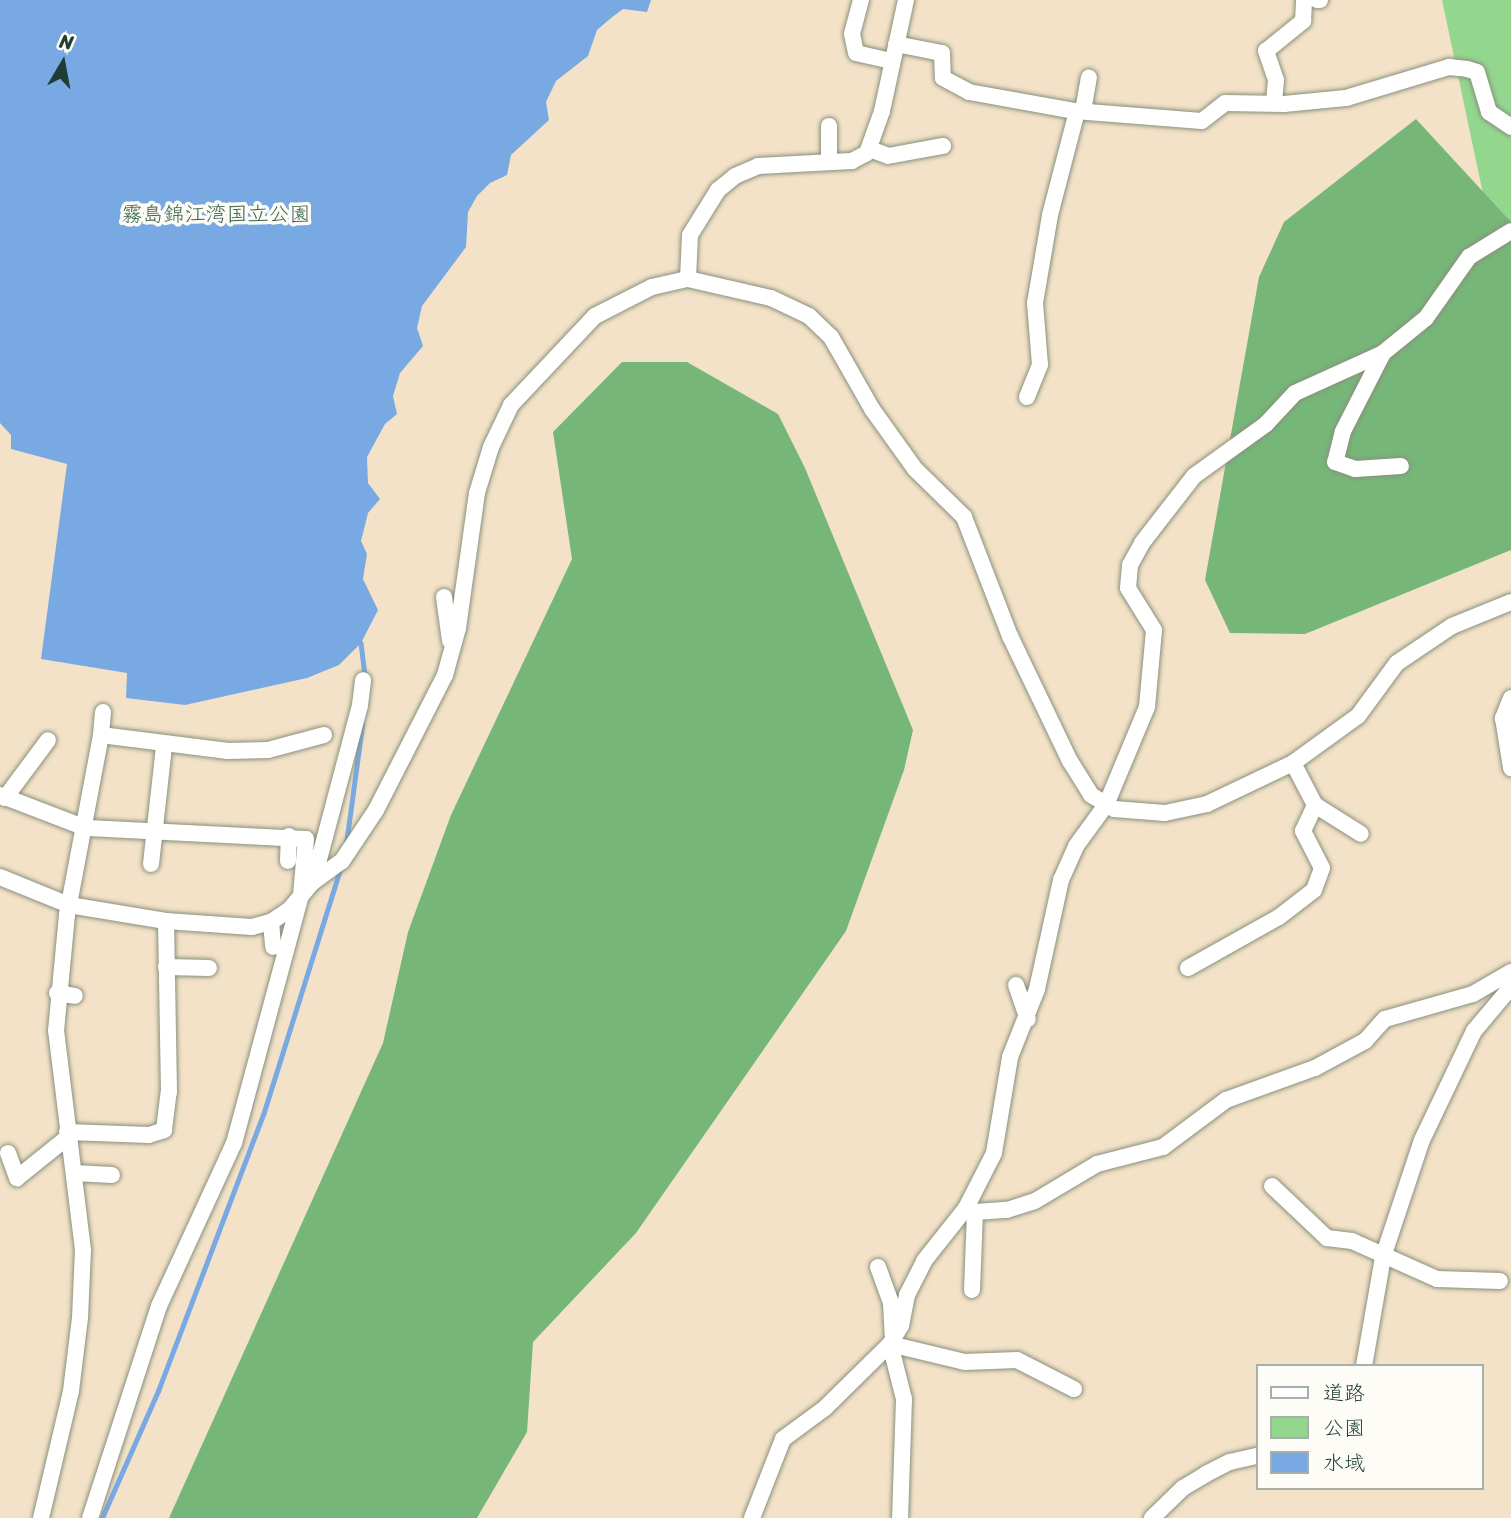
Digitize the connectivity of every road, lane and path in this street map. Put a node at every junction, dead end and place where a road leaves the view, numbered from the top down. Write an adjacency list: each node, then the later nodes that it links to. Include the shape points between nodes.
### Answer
1 (861, 0): 5 (street, via 852,34 856,53)
2 (906, 0): 4 (street)
3 (1311, 0): 7 (street, via 1303,21 1266,51 1276,80)
4 (896, 44): 5 (street); 8 (street, via 942,53 940,70 952,86)
5 (892, 61): 12 (street)
6 (1089, 78): 8 (street)
7 (1274, 103): 8 (street, via 1225,103 1202,121); 10 (street, via 1346,98 1449,67 1477,72 1489,112)
8 (1080, 111): 17 (street, via 1050,215 1035,303 1040,365)
9 (829, 126): 13 (street)
10 (1511, 127)
11 (943, 146): 12 (street, via 888,156)
12 (870, 149): 13 (street, via 852,161)
13 (829, 161): 15 (street, via 758,166 718,190 690,235)
14 (1511, 231): 16 (street, via 1469,257 1426,318)
15 (688, 279): 21 (street, via 652,287 595,316 511,405 491,447 477,493); 32 (street, via 771,298 809,316 831,337 915,469 964,517 1010,636 1070,761 1091,795)
16 (1383, 353): 18 (street, via 1343,430 1335,462 1355,469); 32 (street, via 1295,393 1266,424 1194,476 1142,543 1130,565 1128,588 1154,630 1147,707)
17 (1027, 397)
18 (1401, 466)
19 (443, 597): 21 (street)
20 (1511, 602): 29 (street, via 1452,626 1397,663 1358,716)
21 (451, 653): 41 (street, via 445,675 376,810 342,861)
22 (363, 680): 41 (street)
23 (1511, 698): 30 (street, via 1503,718)
24 (103, 712): 25 (street)
25 (101, 735): 28 (street); 34 (street)
26 (324, 735): 28 (street, via 268,750)
27 (48, 740): 31 (street)
28 (164, 746): 35 (street)
29 (1293, 763): 32 (street, via 1207,804 1136,814); 33 (street)
30 (1511, 768)
31 (3, 796): 34 (street)
32 (1106, 805): 55 (street, via 1076,846 1061,880)
33 (1315, 805): 36 (street); 49 (street, via 1303,831 1322,868 1314,890 1279,918)
34 (86, 828): 35 (street); 43 (street)
35 (155, 832): 37 (street); 39 (street)
36 (1361, 834)
37 (289, 836): 38 (street); 42 (street, via 306,839)
38 (288, 861)
39 (151, 864)
40 (0, 877): 43 (street)
41 (313, 882): 42 (street)
42 (301, 895): 45 (street); 71 (street, via 234,1143 159,1306)
43 (69, 905): 44 (street); 53 (street)
44 (166, 921): 45 (street, via 252,926); 47 (street)
45 (271, 922): 46 (street)
46 (273, 947)
47 (166, 967): 48 (street); 56 (street, via 169,1092 164,1130 149,1135)
48 (209, 968)
49 (1188, 968)
50 (1511, 972): 61 (street, via 1473,994 1385,1019 1365,1041 1315,1068 1226,1100 1163,1147 1097,1164 1035,1201 1007,1210)
51 (1016, 985): 55 (street)
52 (1511, 987): 62 (street, via 1474,1031 1456,1067 1422,1140)
53 (57, 993): 54 (street); 56 (street, via 55,1031)
54 (75, 996)
55 (1028, 1019): 61 (street, via 1010,1058 1000,1137)
56 (67, 1135): 57 (street, via 17,1178); 58 (street)
57 (8, 1153)
58 (74, 1173): 59 (street); 70 (street, via 83,1250 80,1318 71,1391)
59 (111, 1175)
60 (1272, 1186): 62 (street, via 1322,1235 1352,1241)
61 (970, 1210): 65 (street); 66 (street, via 925,1261)
62 (1383, 1257): 64 (street, via 1437,1279); 67 (street)
63 (878, 1267): 66 (street, via 891,1304)
64 (1500, 1282)
65 (972, 1290)
66 (891, 1342): 68 (street, via 965,1362 1017,1360); 72 (street, via 825,1408 783,1439); 73 (street, via 904,1399)
67 (1364, 1364)
68 (1074, 1389)
69 (1256, 1456): 74 (street, via 1230,1462 1195,1481)
70 (41, 1518)
71 (90, 1518)
72 (752, 1518)
73 (900, 1518)
74 (1152, 1518)

